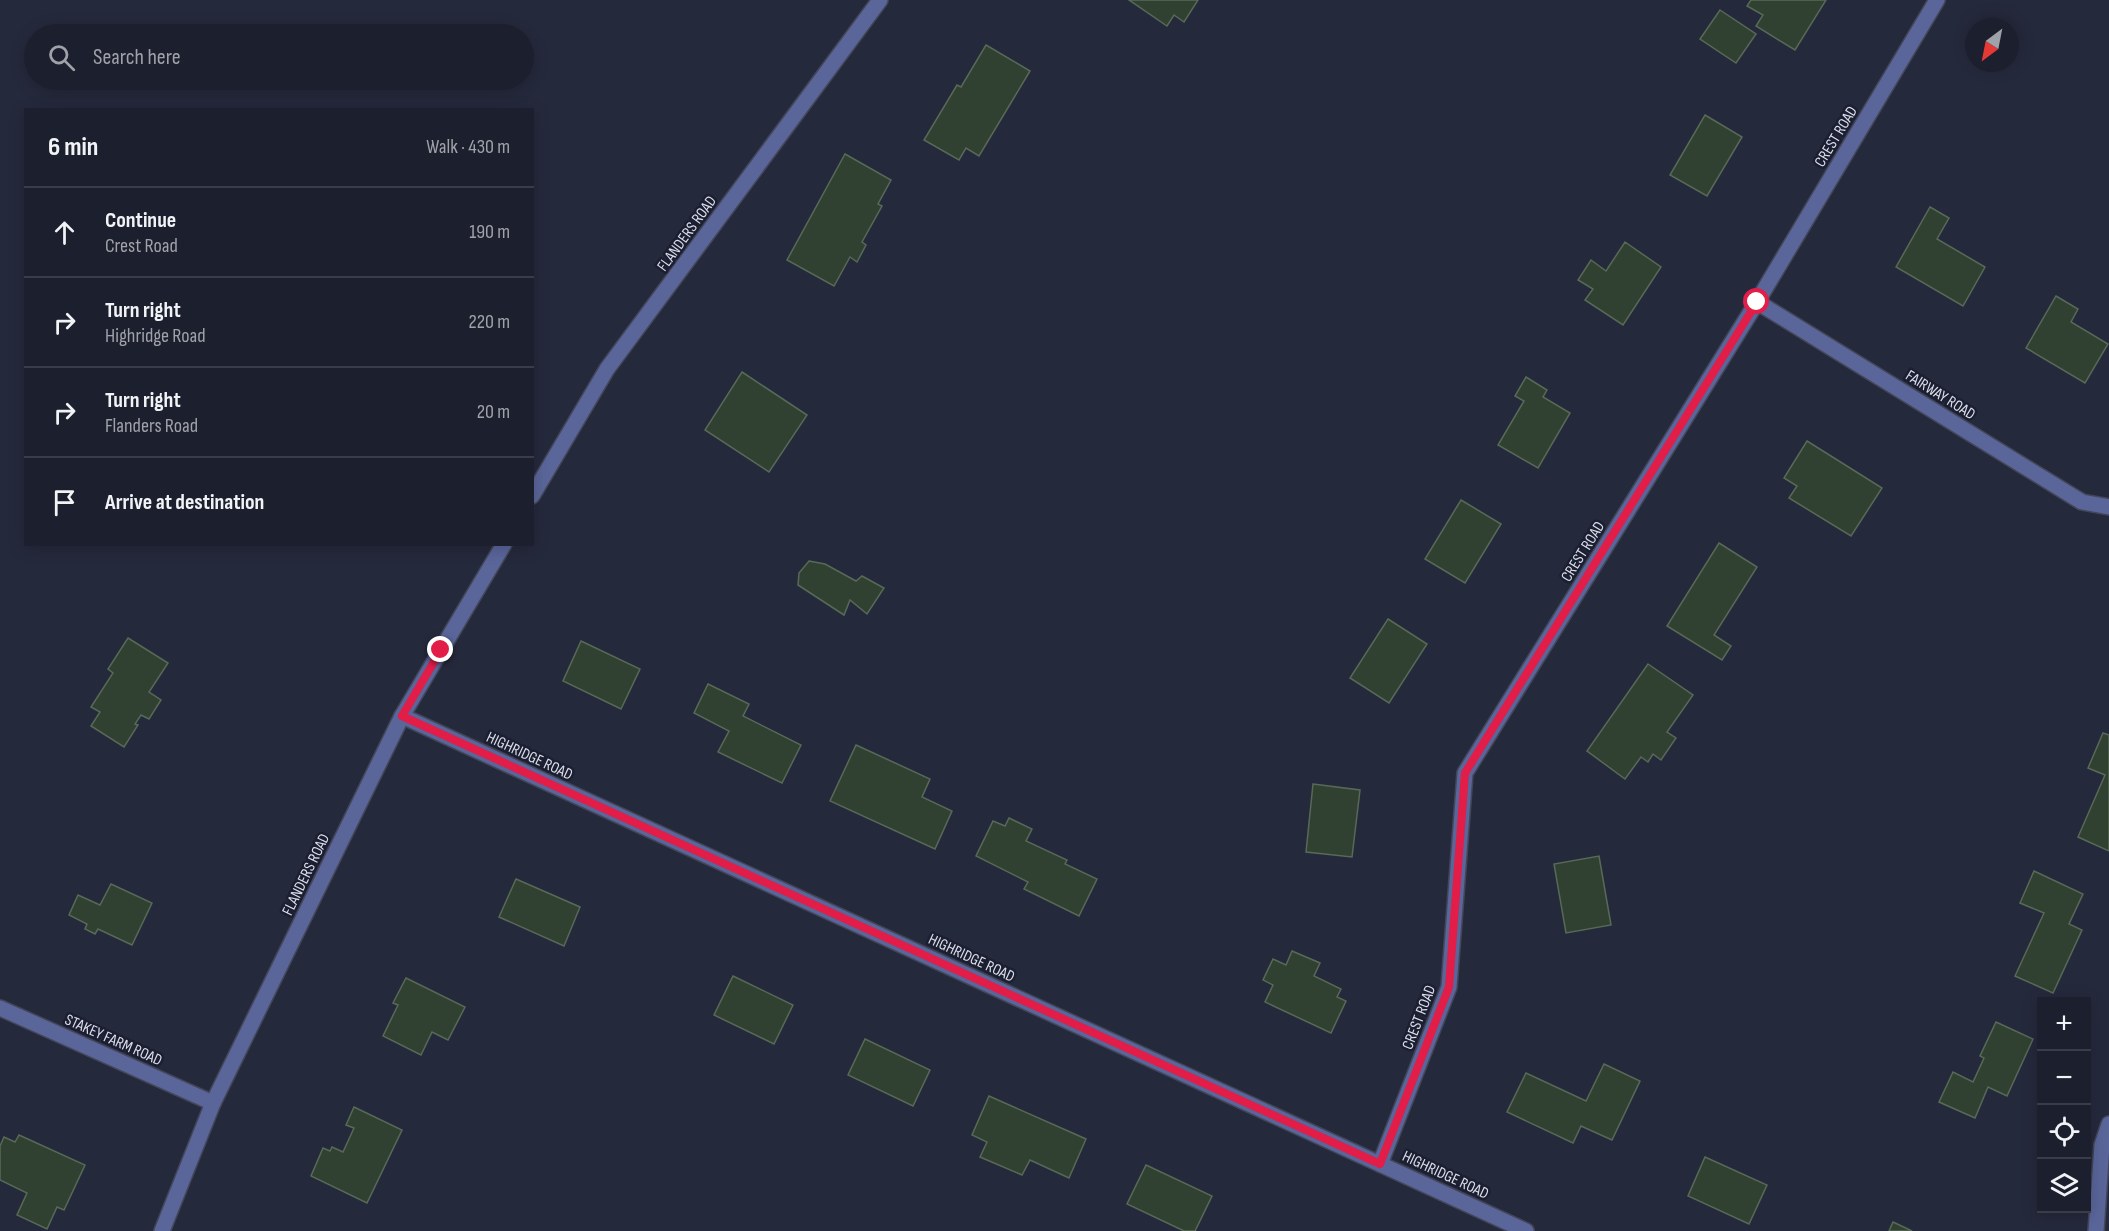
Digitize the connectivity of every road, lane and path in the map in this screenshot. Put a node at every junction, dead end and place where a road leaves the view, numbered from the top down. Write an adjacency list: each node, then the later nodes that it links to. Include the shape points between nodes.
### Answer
1 (880, 0): 4 (street, FLANDERS ROAD, via 607,369)
2 (1937, 0): 3 (street, CREST ROAD)
3 (1757, 302): 5 (street, FAIRWAY ROAD, via 2082,502); 11 (street, CREST ROAD, via 1465,773 1449,987)
4 (534, 493)
5 (2109, 507)
6 (503, 546): 7 (street, FLANDERS ROAD)
7 (402, 716): 9 (street, FLANDERS ROAD); 11 (street, HIGHRIDGE ROAD)
8 (0, 1008): 9 (street, STAKEY FARM ROAD)
9 (213, 1103): 12 (street, FLANDERS ROAD)
10 (2109, 1124): 14 (street, via 2102,1145)
11 (1380, 1164): 13 (street, HIGHRIDGE ROAD)
12 (162, 1231)
13 (1526, 1231)
14 (2096, 1231)

